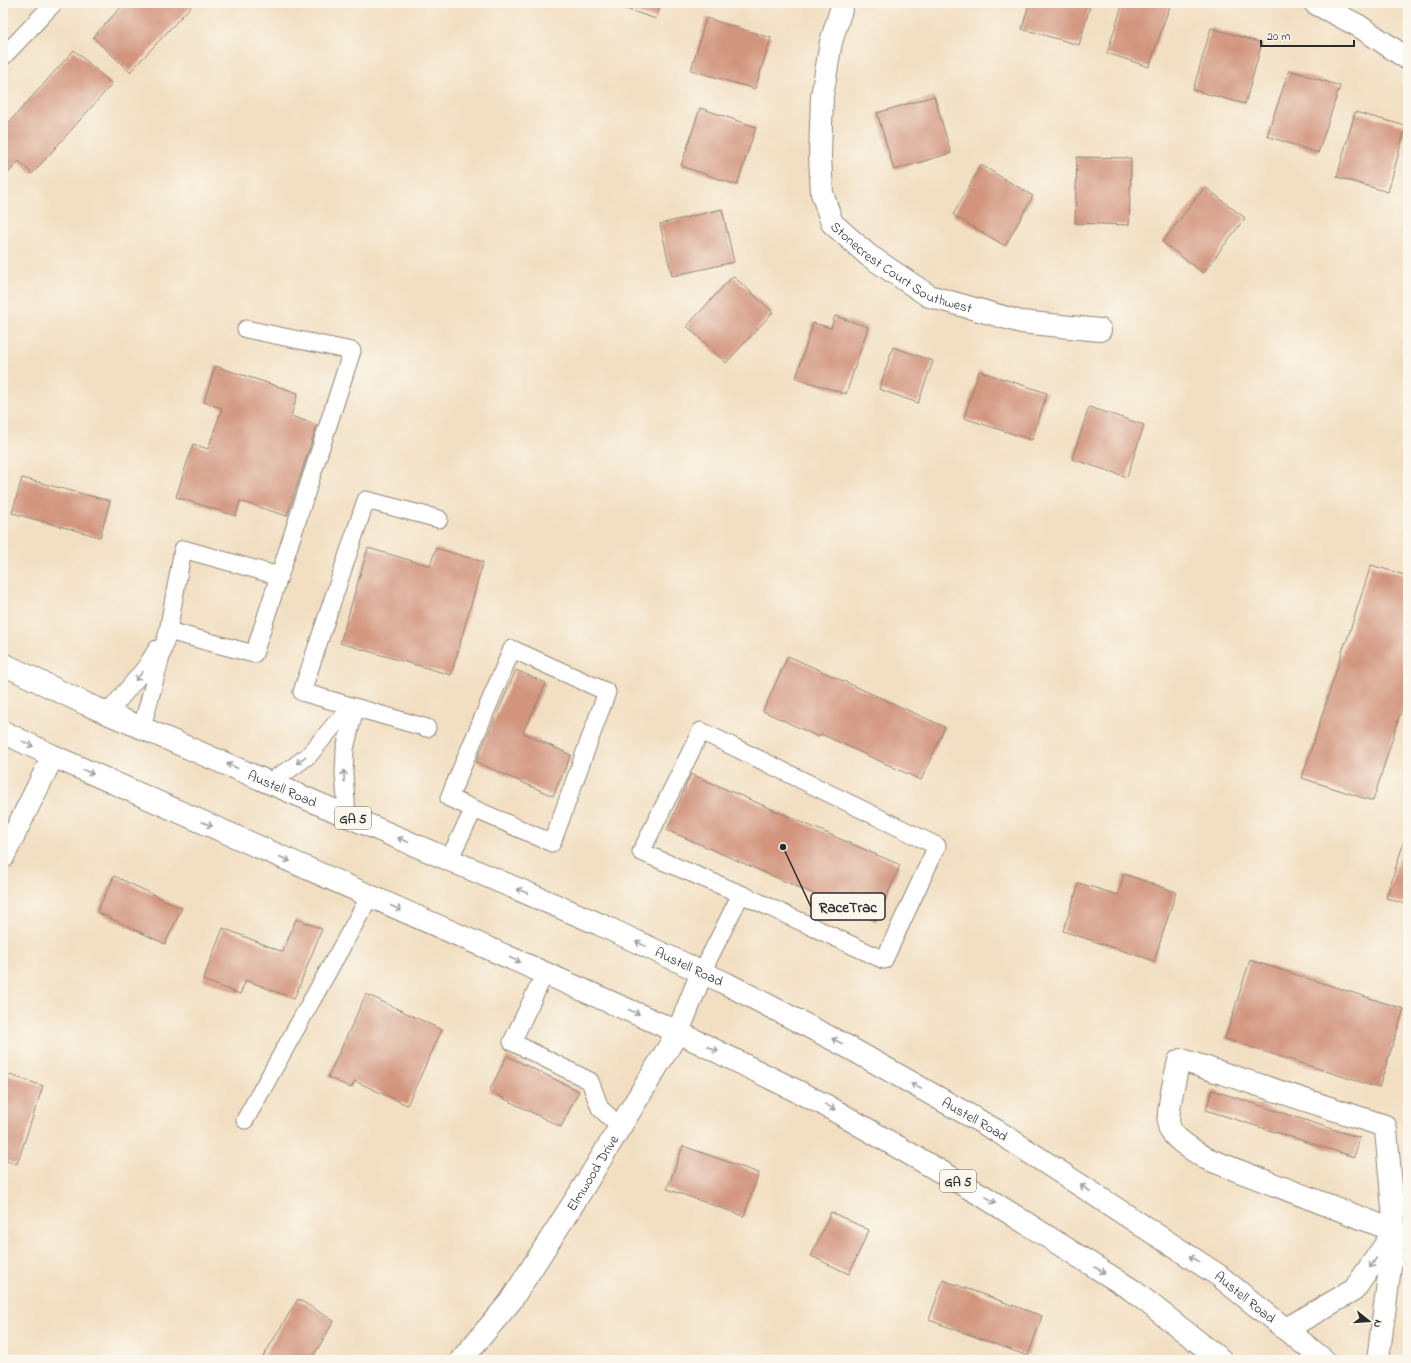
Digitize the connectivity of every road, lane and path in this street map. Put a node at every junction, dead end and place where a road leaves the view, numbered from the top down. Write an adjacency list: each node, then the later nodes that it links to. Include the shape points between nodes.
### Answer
1 (54, 3): 4 (lane)
2 (843, 3): 7 (main road, Stonecrest Court Southwest, via 831,42 822,96 822,193 832,223 868,255 929,296 1021,322)
3 (1315, 3): 5 (main road, via 1359,26)
4 (3, 57)
5 (1408, 59)
6 (246, 328): 9 (lane, via 352,351)
7 (1100, 330)
8 (439, 519): 12 (lane, via 366,500 302,692)
9 (279, 576): 10 (lane, via 254,654); 10 (lane, via 183,549)
10 (168, 631): 13 (lane, one-way to 13, via 146,667); 14 (lane)
11 (3, 664): 13 (main road, Austell Road / GA 5, via 58,692)
12 (354, 708): 15 (lane); 18 (lane, one-way to 18, via 335,724 309,755); 20 (lane, one-way to 12, via 345,749)
13 (108, 713): 14 (main road, Austell Road / GA 5)
14 (142, 728): 18 (main road, Austell Road / GA 5, one-way to 14)
15 (427, 728)
16 (3, 732): 17 (main road, GA 5, one-way to 17)
17 (53, 756): 21 (main road); 24 (main road, GA 5, one-way to 24)
18 (268, 782): 20 (main road, Austell Road / GA 5)
19 (474, 809): 19 (lane, via 552,842 607,692 512,649 449,798); 22 (lane)
20 (347, 815): 22 (main road, Austell Road / GA 5, one-way to 20)
21 (3, 857)
22 (449, 860): 25 (main road, Austell Road / GA 5, one-way to 22, via 599,924)
23 (742, 894): 23 (lane, via 884,960 937,846 701,731 641,852); 25 (lane)
24 (370, 896): 26 (main road, GA 5, one-way to 26); 28 (lane)
25 (702, 972): 27 (main road, Elmwood Drive); 31 (main road, Austell Road / GA 5, one-way to 25, via 1218,1275 998,1131 848,1047)
26 (545, 973): 27 (main road, GA 5, one-way to 27); 29 (lane, via 512,1042 590,1081 600,1108)
27 (678, 1032): 29 (main road, Elmwood Drive); 33 (main road, GA 5, one-way to 33, via 825,1105 983,1196 1132,1290)
28 (245, 1120)
29 (620, 1127): 32 (main road, Elmwood Drive, via 510,1302)
30 (1395, 1231): 30 (main road, via 1206,1158 1180,1140 1169,1127 1179,1061 1385,1126); 31 (main road, one-way to 31, via 1354,1290); 35 (main road)
31 (1286, 1329): 34 (main road, Austell Road / GA 5)
32 (461, 1360)
33 (1221, 1360)
34 (1324, 1360)
35 (1378, 1360)

